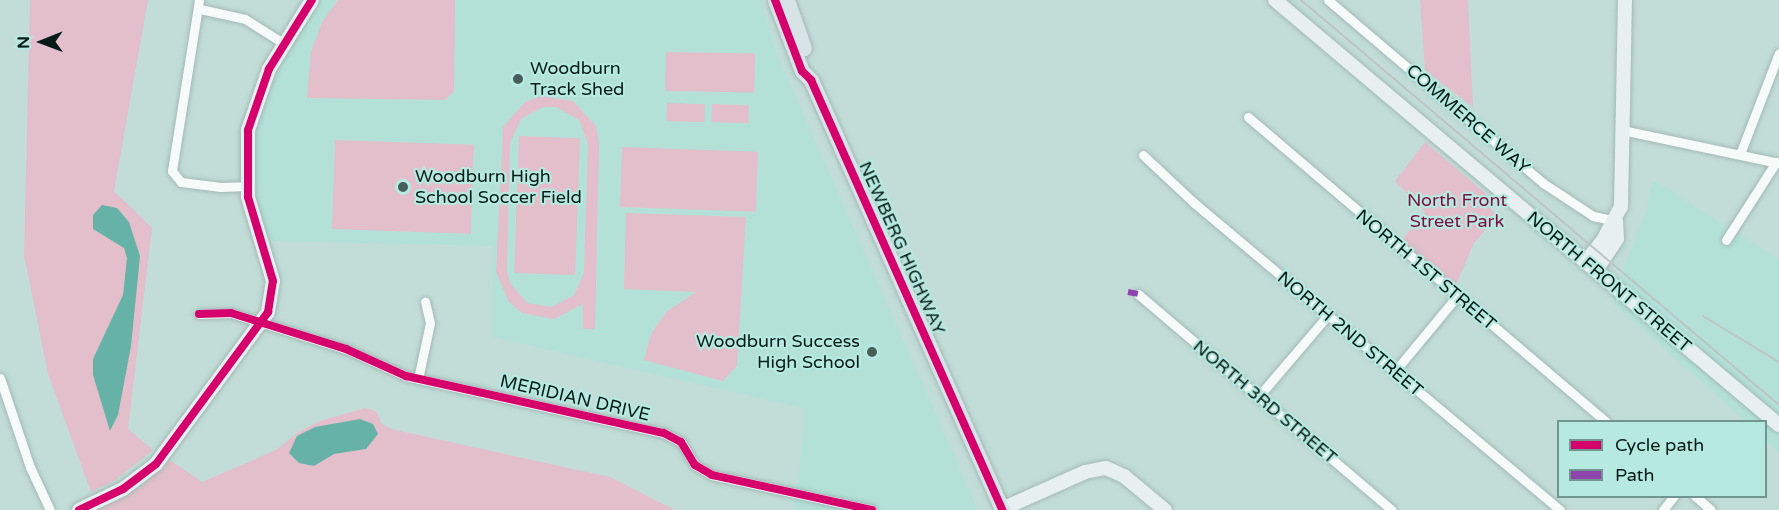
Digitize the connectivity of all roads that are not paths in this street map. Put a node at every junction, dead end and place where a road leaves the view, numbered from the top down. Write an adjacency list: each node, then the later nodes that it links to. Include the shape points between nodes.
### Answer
1 (312, 0): 8 (street)
2 (775, 0): 10 (main road, NEWBERG HIGHWAY, via 802,71)
3 (787, 0): 10 (main road, NEWBERG HIGHWAY, via 812,68)
4 (1275, 0): 19 (street, NORTH FRONT STREET)
5 (1328, 0): 17 (street, COMMERCE WAY, via 1543,183 1593,216)
6 (1625, 0): 12 (street)
7 (200, 5): 8 (street, via 245,19); 16 (street, via 173,176 181,182 215,187)
8 (283, 44): 16 (street, via 262,83 250,118)
9 (1779, 53): 13 (street)
10 (811, 80): 37 (main road, NEWBERG HIGHWAY)
11 (1248, 117): 21 (street, NORTH 1ST STREET)
12 (1622, 130): 13 (street); 17 (street, via 1621,207)
13 (1740, 154): 15 (street)
14 (1143, 155): 24 (street, NORTH 2ND STREET)
15 (1778, 162): 18 (street)
16 (246, 186): 25 (street, via 273,281 271,304)
17 (1616, 221): 19 (street)
18 (1726, 240)
19 (1591, 266): 31 (street, NORTH FRONT STREET)
20 (1138, 294): 29 (street, NORTH 3RD STREET)
21 (1457, 296): 26 (street); 30 (street, NORTH 1ST STREET)
22 (425, 302): 28 (street, via 430,323)
23 (199, 314): 25 (street, MERIDIAN DRIVE, via 226,312)
24 (1328, 315): 26 (street, NORTH 2ND STREET); 29 (street)
25 (262, 323): 28 (street, MERIDIAN DRIVE, via 346,349); 35 (street, via 156,464 123,489)
26 (1395, 371): 40 (street, NORTH 2ND STREET)
27 (0, 378): 34 (street, via 30,467)
28 (418, 379): 36 (street, MERIDIAN DRIVE, via 664,433 681,442 695,465 712,475)
29 (1258, 397): 39 (street, NORTH 3RD STREET)
30 (1604, 420)
31 (1779, 425)
32 (1672, 498): 41 (street)
33 (1697, 498): 42 (street)
34 (50, 510)
35 (79, 510)
36 (872, 510)
37 (1001, 510): 38 (street, via 1085,472 1106,468 1125,476)
38 (1166, 510)
39 (1392, 510)
40 (1560, 510)
41 (1663, 510)
42 (1711, 510)

